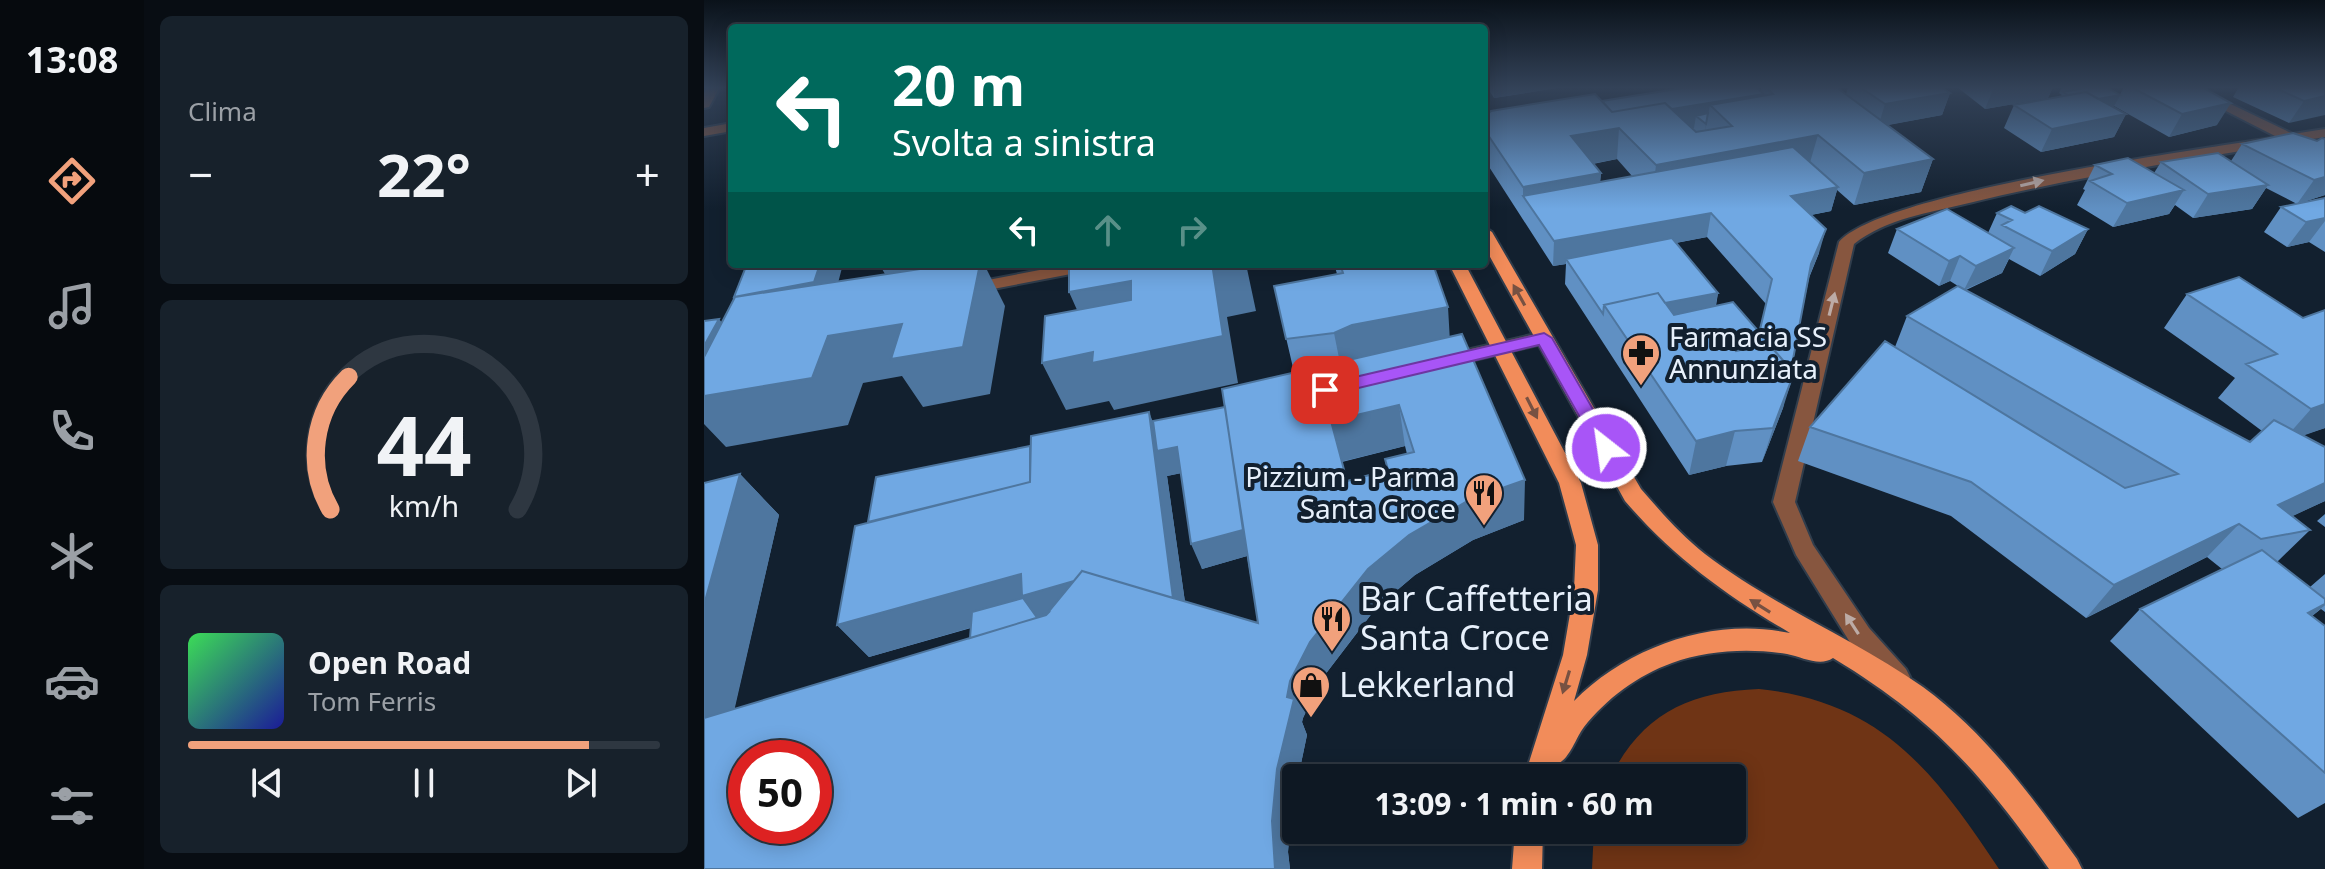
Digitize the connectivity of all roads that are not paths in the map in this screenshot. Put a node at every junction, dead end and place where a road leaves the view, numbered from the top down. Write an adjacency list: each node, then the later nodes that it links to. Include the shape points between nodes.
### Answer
1 (728, 128): 3 (street)
2 (2268, 128): 5 (street)
3 (704, 132)
4 (2325, 133): 5 (street)
5 (2294, 140): 6 (street); 15 (street, one-way to 5, via 1860,636 1794,533 1784,502 1847,242 1893,217 2036,182)
6 (2325, 155)
7 (1488, 239): 11 (main road, one-way to 7)
8 (1076, 268): 10 (street)
9 (1459, 268): 12 (main road)
10 (955, 291)
11 (1544, 338): 12 (street); 14 (main road, one-way to 11, via 1745,596 1669,538 1633,495)
12 (1501, 348): 13 (street); 16 (main road, one-way to 16, via 1570,483 1587,545 1575,655)
13 (1426, 365)
14 (1875, 673): 15 (main road); 17 (main road, via 1803,646 1767,641 1698,643 1665,652 1606,685 1561,737)
15 (1945, 720): 20 (main road, via 2007,785)
16 (1544, 764)
17 (1547, 764)
18 (1528, 844): 19 (main road)
19 (1527, 869)
20 (2067, 869)

